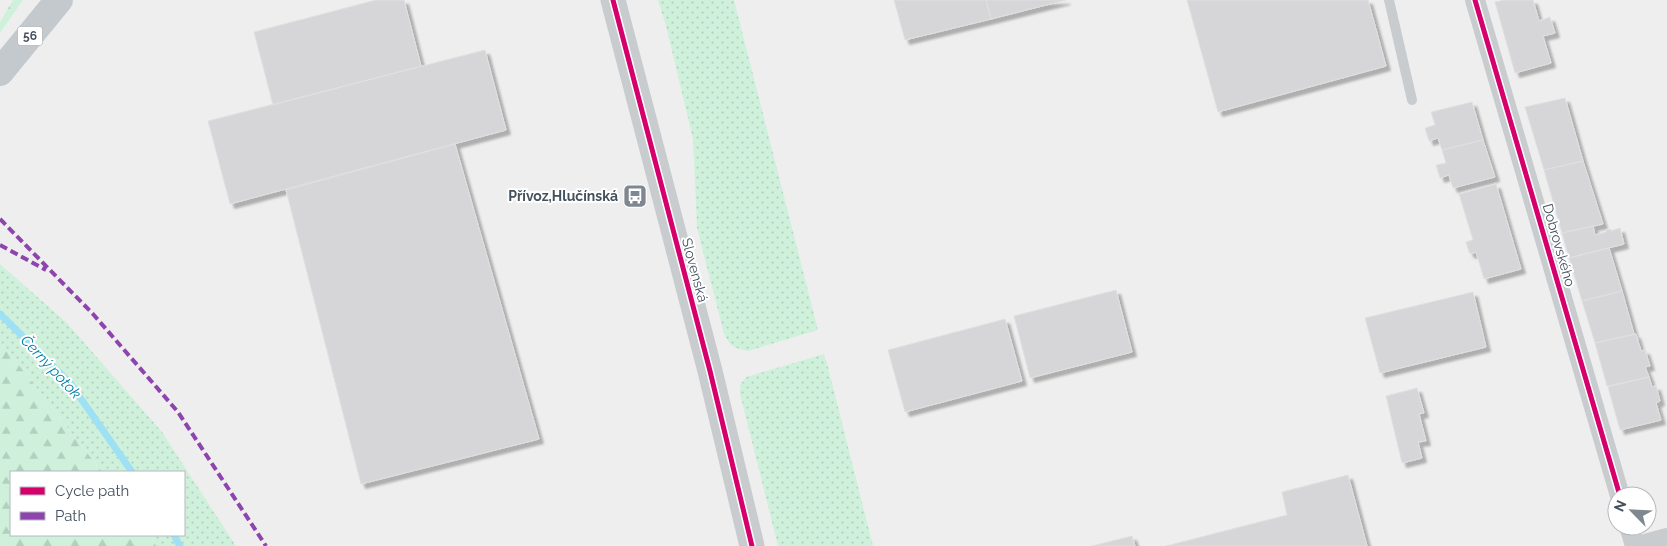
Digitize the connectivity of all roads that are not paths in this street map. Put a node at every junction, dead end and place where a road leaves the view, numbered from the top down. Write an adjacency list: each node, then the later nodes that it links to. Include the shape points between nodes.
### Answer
1 (59, 0): 5 (main road, 56)
2 (613, 0): 9 (street, Slovenská)
3 (1389, 0): 6 (lane)
4 (1475, 0): 7 (street, Dobrovského)
5 (0, 72)
6 (1412, 100)
7 (1617, 486)
8 (1667, 538): 10 (street)
9 (752, 546)
10 (1636, 546)

